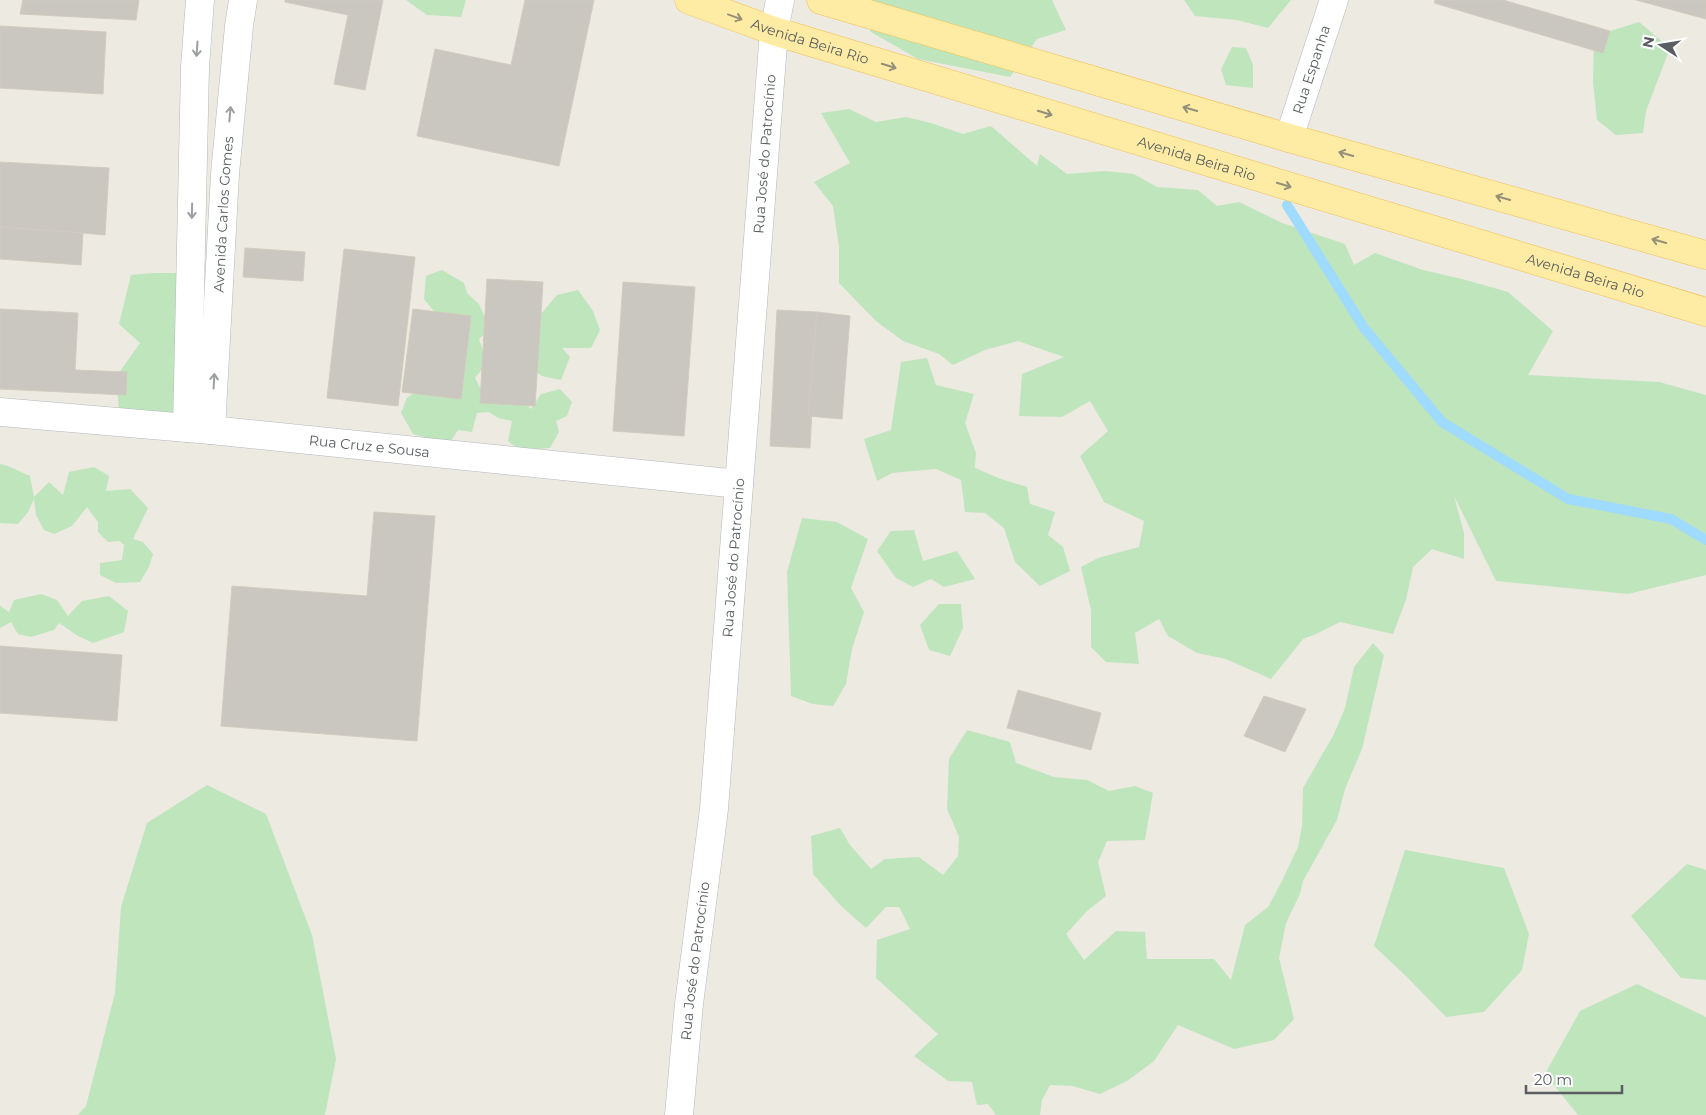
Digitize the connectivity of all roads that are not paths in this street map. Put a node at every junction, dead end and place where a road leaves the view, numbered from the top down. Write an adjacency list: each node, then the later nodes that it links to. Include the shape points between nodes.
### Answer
1 (200, 0): 12 (street, Avenida Carlos Gomes, one-way to 12, via 195,67)
2 (243, 0): 12 (street, Avenida Carlos Gomes, one-way to 2)
3 (689, 0): 7 (main road, Avenida Beira Rio, one-way to 7)
4 (780, 0): 7 (street, Rua José do Patrocínio)
5 (821, 0): 8 (main road, one-way to 5)
6 (1334, 0): 8 (street, Rua Espanha)
7 (774, 31): 10 (main road, Avenida Beira Rio, one-way to 10); 13 (street, Rua José do Patrocínio)
8 (1289, 138): 9 (main road, one-way to 8)
9 (1706, 255)
10 (1706, 312)
11 (0, 412): 12 (street, Rua Cruz e Sousa)
12 (199, 429): 13 (street, Rua Cruz e Sousa)
13 (740, 484): 14 (street, Rua José do Patrocínio, via 714,809 689,1004)
14 (679, 1115)

